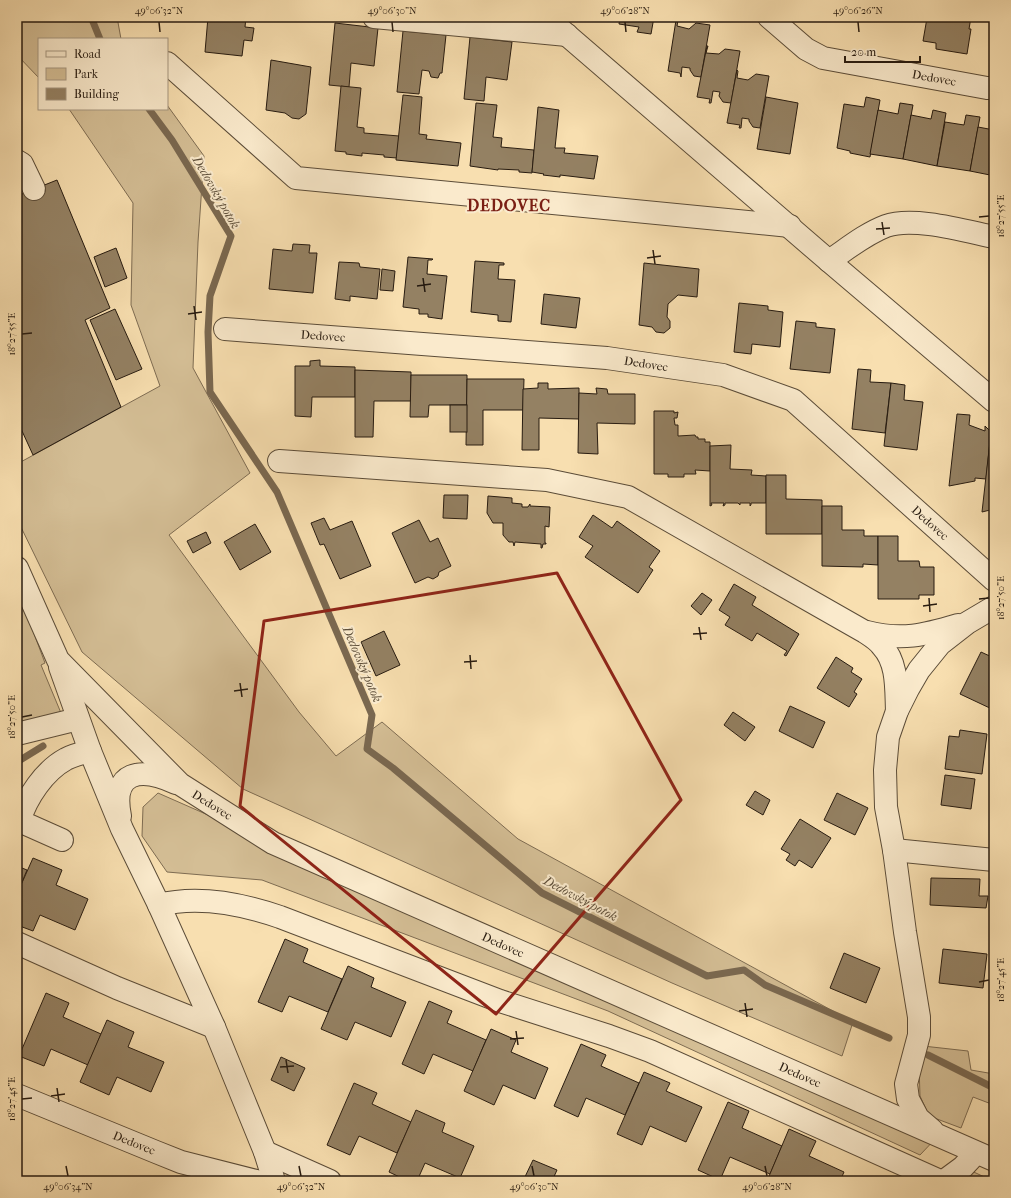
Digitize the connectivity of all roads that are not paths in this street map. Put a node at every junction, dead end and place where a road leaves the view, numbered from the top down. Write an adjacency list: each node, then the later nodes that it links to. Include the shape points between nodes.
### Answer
1 (374, 17): 4 (street)
2 (546, 17): 4 (street)
3 (769, 17): 6 (street, Dedovec, via 806,49 824,58)
4 (567, 35): 9 (street)
5 (168, 64): 9 (street, via 296,178)
6 (994, 88)
7 (17, 161): 8 (street, via 22,164)
8 (34, 189)
9 (790, 226): 11 (street)
10 (994, 237): 11 (street, via 902,223 886,226 866,236)
11 (829, 261): 13 (street)
12 (225, 329): 16 (street, Dedovec, via 607,358 723,375 793,400)
13 (994, 401)
14 (279, 461): 19 (street, via 547,480 628,497)
15 (17, 568): 20 (street, Dedovec)
16 (994, 580)
17 (994, 607): 18 (street)
18 (967, 623): 19 (street, via 915,636 896,637); 21 (street, via 940,644 919,670)
19 (865, 632): 21 (street, via 883,646 893,662)
20 (58, 660): 22 (street, Dedovec); 25 (street, Dedovec)
21 (897, 711): 29 (street, via 888,738 885,770 886,807)
22 (78, 719): 23 (street); 24 (street, Dedovec)
23 (17, 734)
24 (90, 751): 26 (street, via 73,756 57,765 44,777); 27 (street, Dedovec)
25 (180, 784): 27 (street, via 148,773 126,780 118,796); 35 (street, Dedovec, via 273,843)
26 (18, 820): 28 (street)
27 (122, 829): 31 (street, Dedovec)
28 (62, 840)
29 (894, 850): 30 (street); 35 (street, via 905,932 925,1024 906,1084 908,1099 918,1118)
30 (994, 860)
31 (159, 905): 33 (street, Dedovec); 41 (street, via 200,901 246,906 280,917 500,1001 650,1052)
32 (17, 942): 33 (street, via 117,988)
33 (214, 1027): 36 (street, Dedovec)
34 (17, 1095): 38 (street, Dedovec, via 182,1162)
35 (938, 1136): 37 (street, Dedovec)
36 (265, 1152): 39 (street, Dedovec); 40 (street)
37 (985, 1157): 42 (street, via 963,1167)
38 (256, 1181)
39 (274, 1181)
40 (330, 1181)
41 (940, 1181)
42 (944, 1181)

